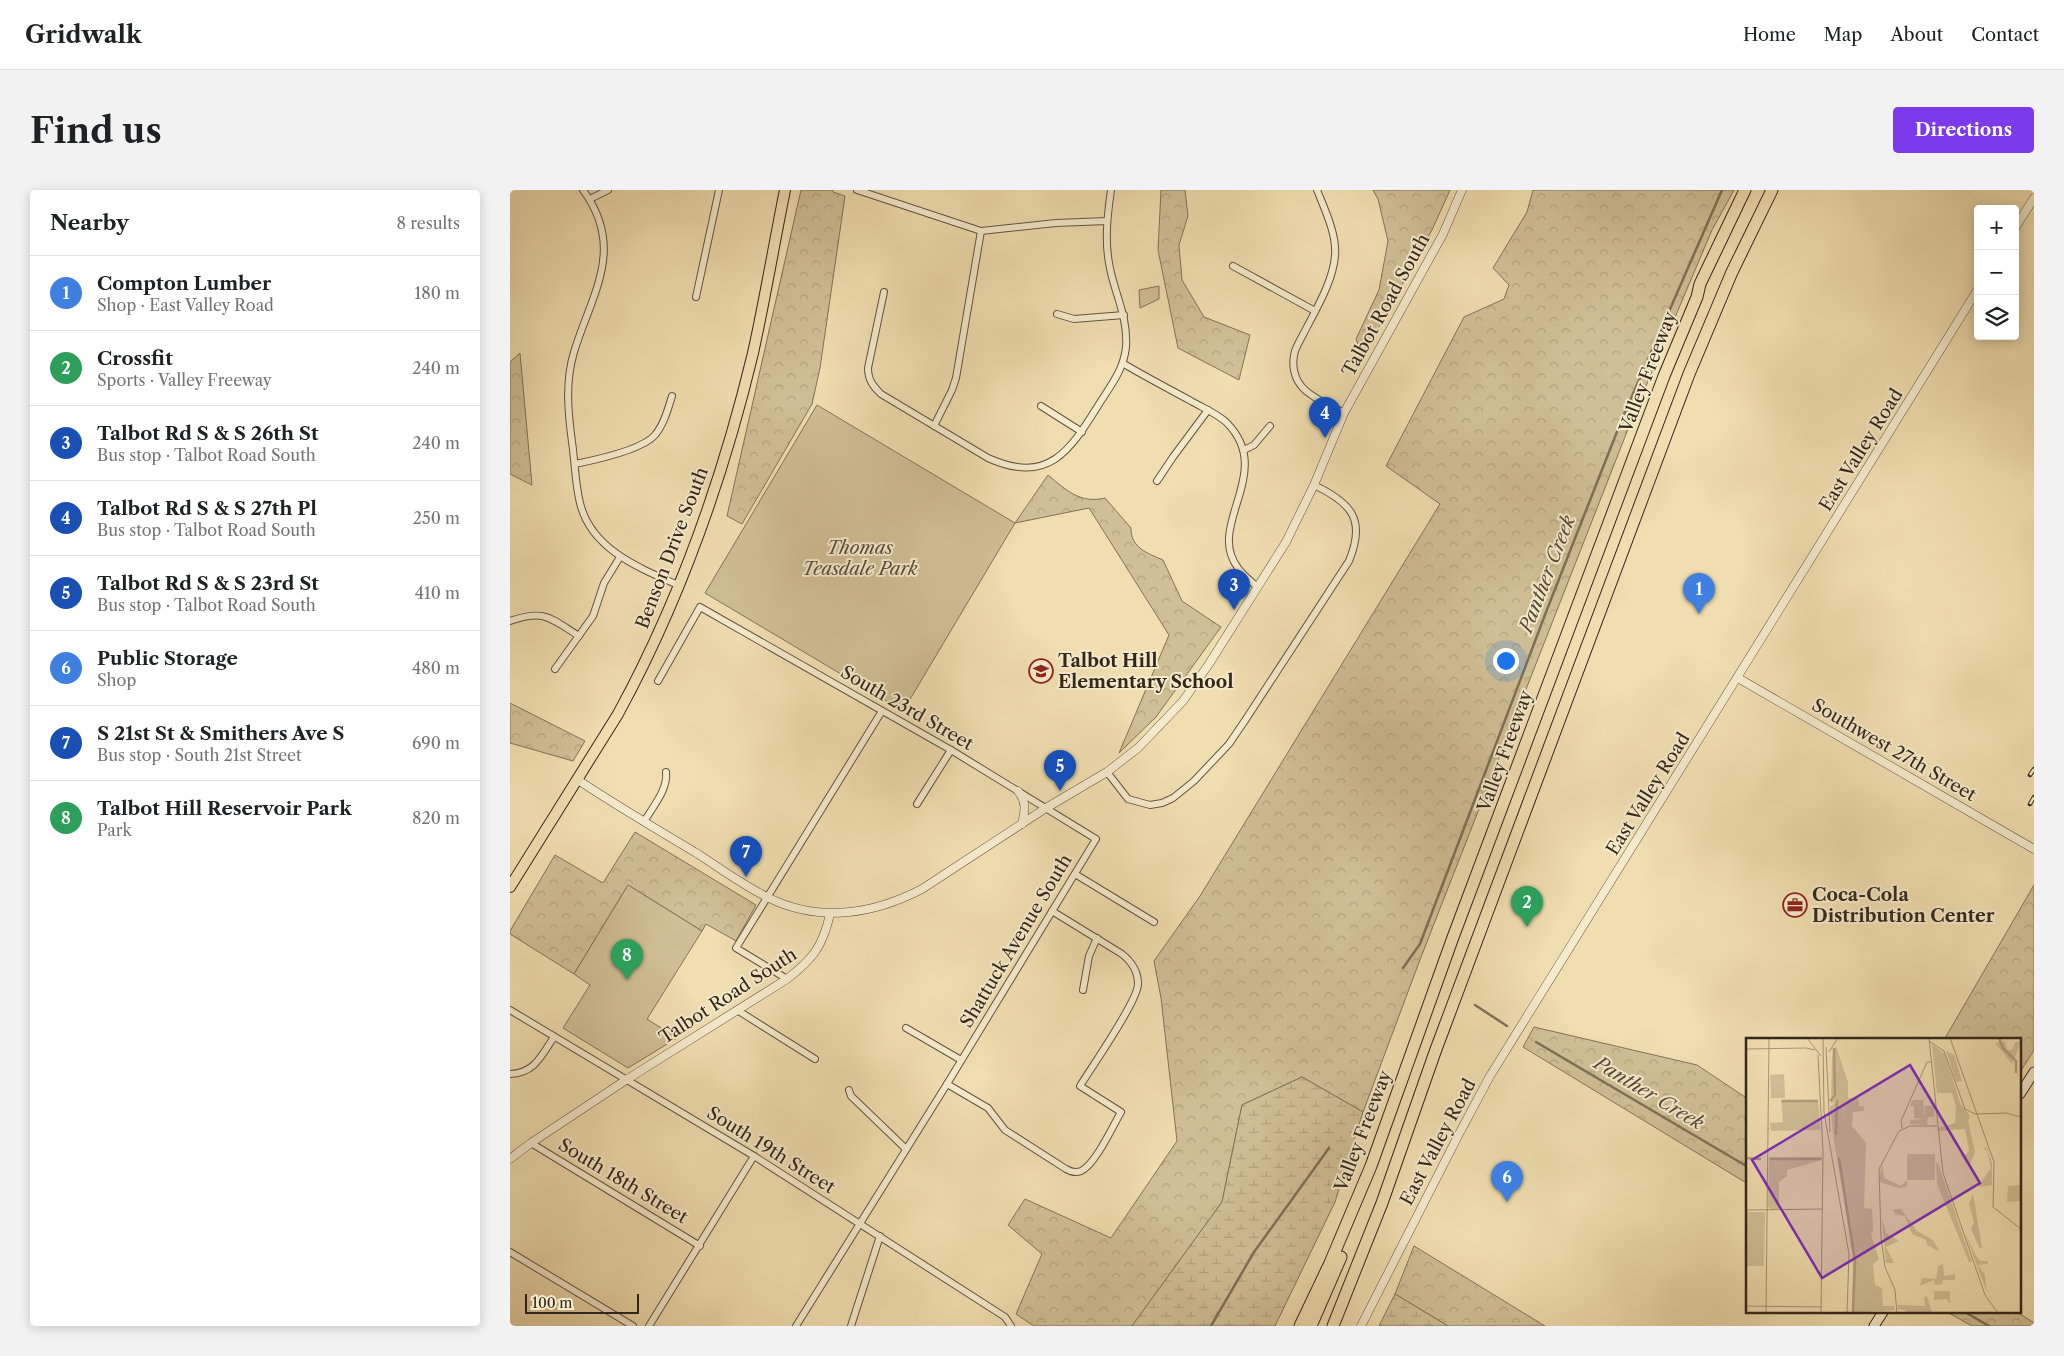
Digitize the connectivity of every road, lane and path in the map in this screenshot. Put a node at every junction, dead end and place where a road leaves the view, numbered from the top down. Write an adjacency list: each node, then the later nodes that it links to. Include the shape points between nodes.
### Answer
1 (583, 190): 13 (street)
2 (608, 190): 13 (street)
3 (719, 190): 20 (street)
4 (785, 190): 38 (main road, Benson Drive South, via 753,353 734,425 708,507)
5 (858, 190): 16 (street)
6 (1111, 190): 14 (street)
7 (1317, 190): 22 (street, via 1334,240 1335,256)
8 (1462, 190): 29 (street, Talbot Road South, via 1442,234)
9 (1745, 190): 21 (highway, Valley Freeway, via 1708,266)
10 (1751, 190): 21 (highway, via 1708,283)
11 (1772, 190): 87 (highway, via 1689,374)
12 (2034, 198): 15 (street)
13 (590, 200): 34 (street, via 602,230 604,263 568,378)
14 (1107, 221): 16 (street); 24 (street, via 1109,264)
15 (2019, 222)
16 (981, 231): 30 (street, via 956,378)
17 (1233, 266): 22 (street)
18 (884, 292): 30 (street, via 868,376 881,394)
19 (1974, 295): 43 (street, East Valley Road)
20 (696, 297)
21 (1697, 297): 82 (highway, Valley Freeway, via 1664,376)
22 (1315, 312): 29 (street, via 1296,350 1294,371 1303,389)
23 (1057, 314): 24 (street, via 1074,319)
24 (1124, 316): 25 (street)
25 (1124, 364): 28 (street); 32 (street)
26 (672, 396): 34 (street, via 660,426 649,440 606,457)
27 (1041, 406): 32 (street)
28 (1208, 410): 33 (street, via 1226,422); 35 (street)
29 (1344, 413): 36 (street, Talbot Road South)
30 (934, 426): 32 (street, via 988,458 1011,466 1048,464 1066,452)
31 (1270, 426): 33 (street, via 1266,434)
32 (1082, 432)
33 (1244, 450): 39 (street, via 1243,487 1233,515 1230,542 1238,567)
34 (575, 464): 37 (street, via 580,503 586,520)
35 (1157, 481)
36 (1314, 485): 39 (street, Talbot Road South, via 1286,542); 48 (street, via 1333,494 1353,513 1357,525 1354,550 1229,744 1194,781 1162,804 1150,805 1128,799)
37 (620, 558): 38 (street); 41 (street, via 604,583 593,616)
38 (678, 585): 49 (main road, Benson Drive South, via 632,687)
39 (1257, 587): 48 (street, Talbot Road South, via 1183,701 1138,748)
40 (510, 621): 41 (street, via 542,615)
41 (579, 636): 42 (street)
42 (555, 669)
43 (1738, 678): 56 (street, Southwest 27th Street); 98 (street, East Valley Road, via 1490,1076)
44 (658, 680): 45 (street, South 23rd Street, via 700,607)
45 (882, 711): 46 (street, South 23rd Street); 59 (street)
46 (951, 750): 50 (street, South 23rd Street); 51 (street)
47 (666, 772): 53 (street, via 663,789)
48 (1107, 772): 52 (street, Talbot Road South)
49 (578, 780): 53 (street); 58 (main road, Benson Drive South)
50 (1018, 791): 52 (street, South 23rd Street); 54 (street, via 1024,798 1026,810)
51 (917, 804)
52 (1046, 808): 54 (street, Talbot Road South); 55 (street, South 23rd Street)
53 (644, 822): 59 (street)
54 (1022, 824): 61 (street, Talbot Road South, via 903,899 864,911)
55 (1096, 839): 57 (street, Shattuck Avenue South)
56 (2034, 849)
57 (1075, 874): 60 (street, Shattuck Avenue South); 62 (street)
58 (510, 887)
59 (768, 898): 61 (street); 64 (street, via 736,948)
60 (1052, 911): 63 (street); 71 (street, Shattuck Avenue South)
61 (830, 914): 64 (street, Talbot Road South, via 815,955)
62 (1154, 922)
63 (1097, 938): 65 (street, via 1089,956); 75 (street, via 1130,960 1138,985 1136,995 1080,1086 1121,1112 1091,1163 1082,1171 1066,1169 1004,1130 988,1108)
64 (787, 979): 67 (street, Talbot Road South)
65 (1083, 990)
66 (510, 1010): 69 (street, South 19th Street)
67 (737, 1010): 70 (street); 74 (street, Talbot Road South)
68 (906, 1028): 71 (street)
69 (554, 1037): 73 (street, via 534,1066 522,1073); 74 (street, South 19th Street)
70 (815, 1059)
71 (961, 1060): 75 (street, Shattuck Avenue South)
72 (2034, 1072): 77 (main road)
73 (510, 1074)
74 (626, 1080): 78 (street, Talbot Road South); 80 (street, South 19th Street)
75 (947, 1084): 79 (street, Shattuck Avenue South)
76 (849, 1090): 79 (street, via 851,1096)
77 (2022, 1091)
78 (531, 1143): 81 (street, Talbot Road South); 85 (street, South 18th Street)
79 (906, 1149): 83 (street, Shattuck Avenue South)
80 (754, 1156): 83 (street, South 19th Street); 85 (street)
81 (510, 1160)
82 (1370, 1166): 94 (highway, Valley Freeway); 95 (highway, via 1371,1179)
83 (860, 1223): 84 (street, South 19th Street); 92 (street, Shattuck Avenue South)
84 (880, 1236): 89 (street, South 19th Street); 93 (street)
85 (700, 1246): 91 (street)
86 (510, 1252): 90 (street)
87 (1342, 1303): 96 (highway); 97 (highway)
88 (1882, 1314): 99 (main road)
89 (1011, 1324)
90 (633, 1326)
91 (650, 1326)
92 (796, 1326)
93 (851, 1326)
94 (1300, 1326)
95 (1311, 1326)
96 (1325, 1326)
97 (1333, 1326)
98 (1361, 1326)
99 (1874, 1326)

